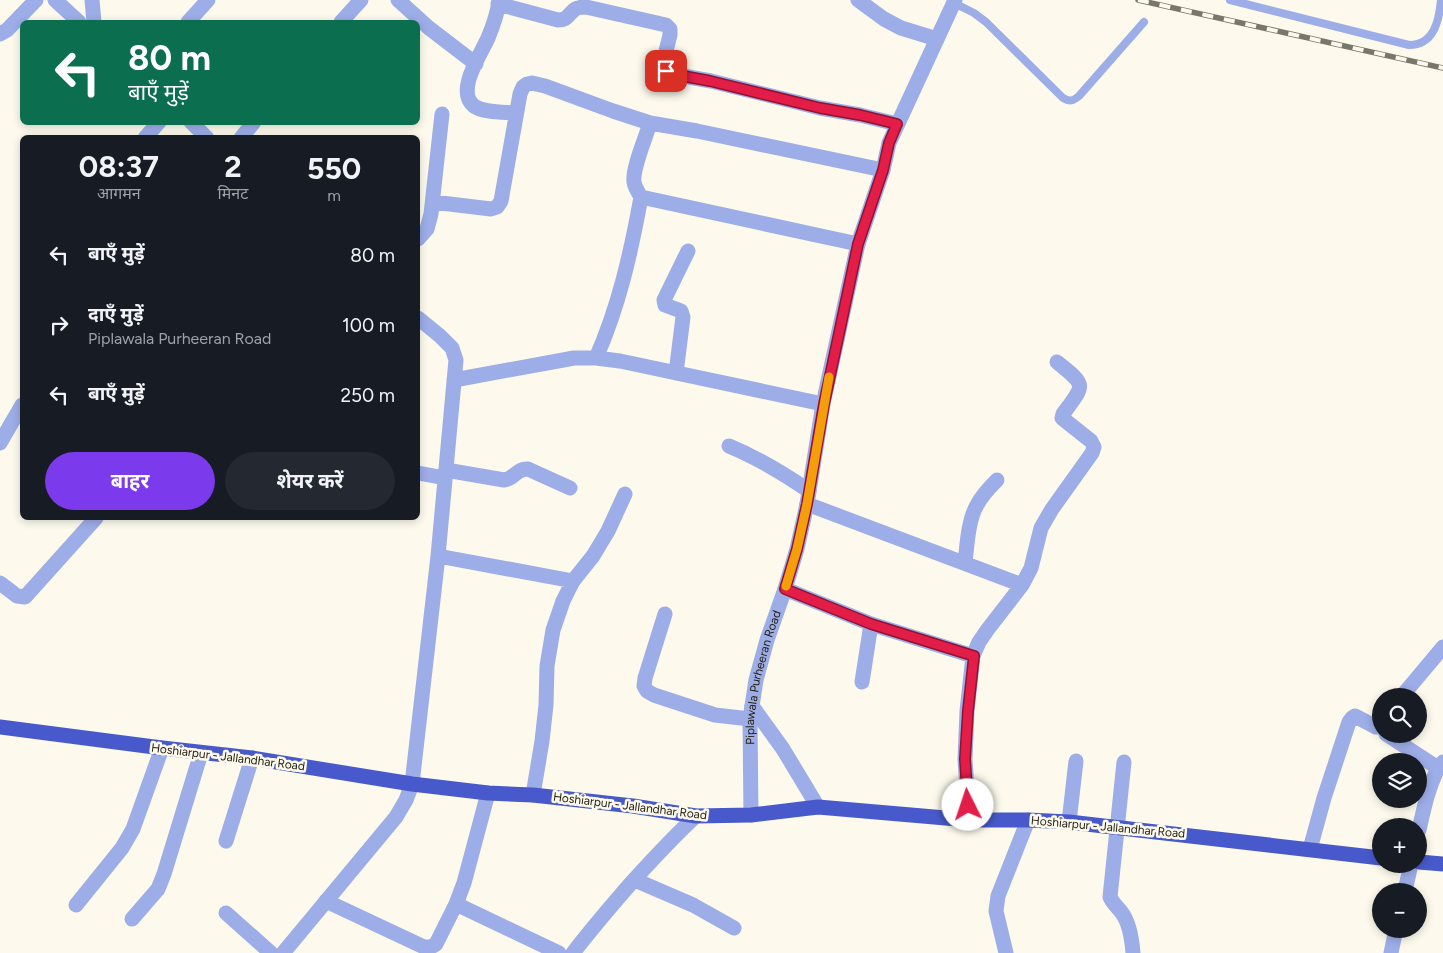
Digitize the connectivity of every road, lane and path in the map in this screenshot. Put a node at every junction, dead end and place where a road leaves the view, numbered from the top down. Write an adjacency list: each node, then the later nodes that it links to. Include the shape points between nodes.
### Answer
1 (36, 0): 17 (street)
2 (55, 0): 12 (street)
3 (92, 0): 13 (street)
4 (208, 0): 14 (street)
5 (361, 0): 15 (street)
6 (398, 0): 19 (street)
7 (858, 0): 18 (street, via 900,28)
8 (1230, 0): 9 (lane, via 1409,45 1418,45 1430,34 1436,25)
9 (1441, 0)
10 (955, 1): 16 (lane, via 986,22 1069,102 1079,96); 18 (street, Piplawala Purheeran Road)
11 (499, 2): 19 (street); 23 (street, via 558,20 564,20 579,7 586,7 666,25 670,35 662,66 672,74)
12 (77, 20)
13 (94, 20)
14 (190, 20)
15 (343, 20)
16 (1144, 22)
17 (0, 34)
18 (937, 39): 23 (street, Piplawala Purheeran Road)
19 (476, 64): 20 (street, via 469,78 468,100 483,110)
20 (516, 113): 22 (street, via 523,88 532,83); 32 (street, via 501,201 497,207)
21 (442, 114): 32 (street)
22 (650, 123): 30 (street); 31 (street, via 634,170 636,189)
23 (897, 124): 30 (street, Piplawala Purheeran Road)
24 (156, 125): 27 (street)
25 (193, 125): 28 (street)
26 (252, 125): 29 (street)
27 (148, 135)
28 (204, 135)
29 (243, 135)
30 (883, 170): 34 (street, Piplawala Purheeran Road)
31 (641, 197): 34 (street); 37 (street, via 627,267)
32 (433, 202): 33 (street, via 429,224)
33 (420, 237)
34 (858, 244): 41 (street, Piplawala Purheeran Road)
35 (688, 251): 39 (street, via 664,300 665,305 680,311 683,317)
36 (420, 320): 40 (street, via 452,348 456,360)
37 (596, 358): 39 (street); 40 (street, via 574,358)
38 (1057, 362): 56 (street, via 1080,382 1079,392 1062,418 1094,447 1042,528 1031,568)
39 (676, 373): 41 (street)
40 (454, 380): 46 (street)
41 (824, 404): 50 (street, Piplawala Purheeran Road)
42 (20, 408): 43 (street)
43 (0, 442)
44 (729, 446): 50 (street, via 787,475)
45 (420, 473): 46 (street)
46 (445, 474): 48 (street, via 504,480 522,468); 52 (street)
47 (997, 480): 53 (street, via 976,506)
48 (570, 488)
49 (625, 494): 54 (street, via 593,556)
50 (808, 498): 53 (street); 57 (street, Piplawala Purheeran Road)
51 (94, 520): 55 (street, via 24,597 17,596)
52 (438, 556): 54 (street); 74 (street)
53 (965, 563): 56 (street)
54 (573, 581): 76 (street, via 553,630 542,741)
55 (0, 583)
56 (1022, 585): 61 (street, via 979,642)
57 (785, 589): 59 (street); 64 (street, Piplawala Purheeran Road, via 764,648)
58 (665, 614): 64 (street, via 645,678 647,691 716,715)
59 (871, 624): 61 (street); 62 (street)
60 (1443, 647): 63 (street)
61 (974, 656): 81 (street, via 965,759)
62 (862, 682)
63 (1409, 688)
64 (751, 713): 77 (street, via 783,749); 78 (street, Piplawala Purheeran Road)
65 (1372, 724): 86 (street, via 1355,716 1348,722)
66 (0, 727): 68 (highway, Hoshiarpur - Jallandhar Road)
67 (1405, 743): 73 (street)
68 (162, 748): 69 (highway, Hoshiarpur - Jallandhar Road); 93 (street, via 133,829 122,848)
69 (201, 753): 70 (highway, Hoshiarpur - Jallandhar Road); 95 (street, via 161,882)
70 (252, 758): 74 (highway, Hoshiarpur - Jallandhar Road); 85 (street)
71 (1076, 761): 83 (street)
72 (1124, 762): 84 (street)
73 (1441, 765): 80 (street, via 1431,781)
74 (412, 784): 75 (highway, Hoshiarpur - Jallandhar Road); 91 (street, via 396,817)
75 (488, 793): 76 (highway, Hoshiarpur - Jallandhar Road); 92 (street)
76 (532, 795): 79 (highway, Hoshiarpur - Jallandhar Road)
77 (818, 807): 78 (highway, Hoshiarpur - Jallandhar Road); 81 (highway, Hoshiarpur - Jallandhar Road)
78 (751, 814): 79 (highway, Hoshiarpur - Jallandhar Road)
79 (696, 816): 90 (street)
80 (1422, 818)
81 (969, 820): 82 (highway, Hoshiarpur - Jallandhar Road)
82 (1028, 820): 83 (highway, Hoshiarpur - Jallandhar Road); 102 (street, via 998,896 996,911)
83 (1069, 822): 84 (highway, Hoshiarpur - Jallandhar Road)
84 (1116, 827): 86 (highway, Hoshiarpur - Jallandhar Road); 103 (street, via 1110,897 1123,914 1131,935)
85 (226, 841)
86 (1310, 849): 87 (highway, Hoshiarpur - Jallandhar Road)
87 (1372, 857)
88 (1427, 863): 89 (highway)
89 (1443, 864)
90 (635, 880): 96 (street, via 693,905); 101 (street)
91 (326, 901): 92 (street, via 424,947 436,944); 99 (street)
92 (456, 904): 100 (street)
93 (76, 905)
94 (226, 913): 98 (street)
95 (132, 919)
96 (734, 928)
97 (1394, 938): 104 (street)
98 (270, 953)
99 (283, 953)
100 (559, 953)
101 (574, 953)
102 (1006, 953)
103 (1133, 953)
104 (1391, 953)

